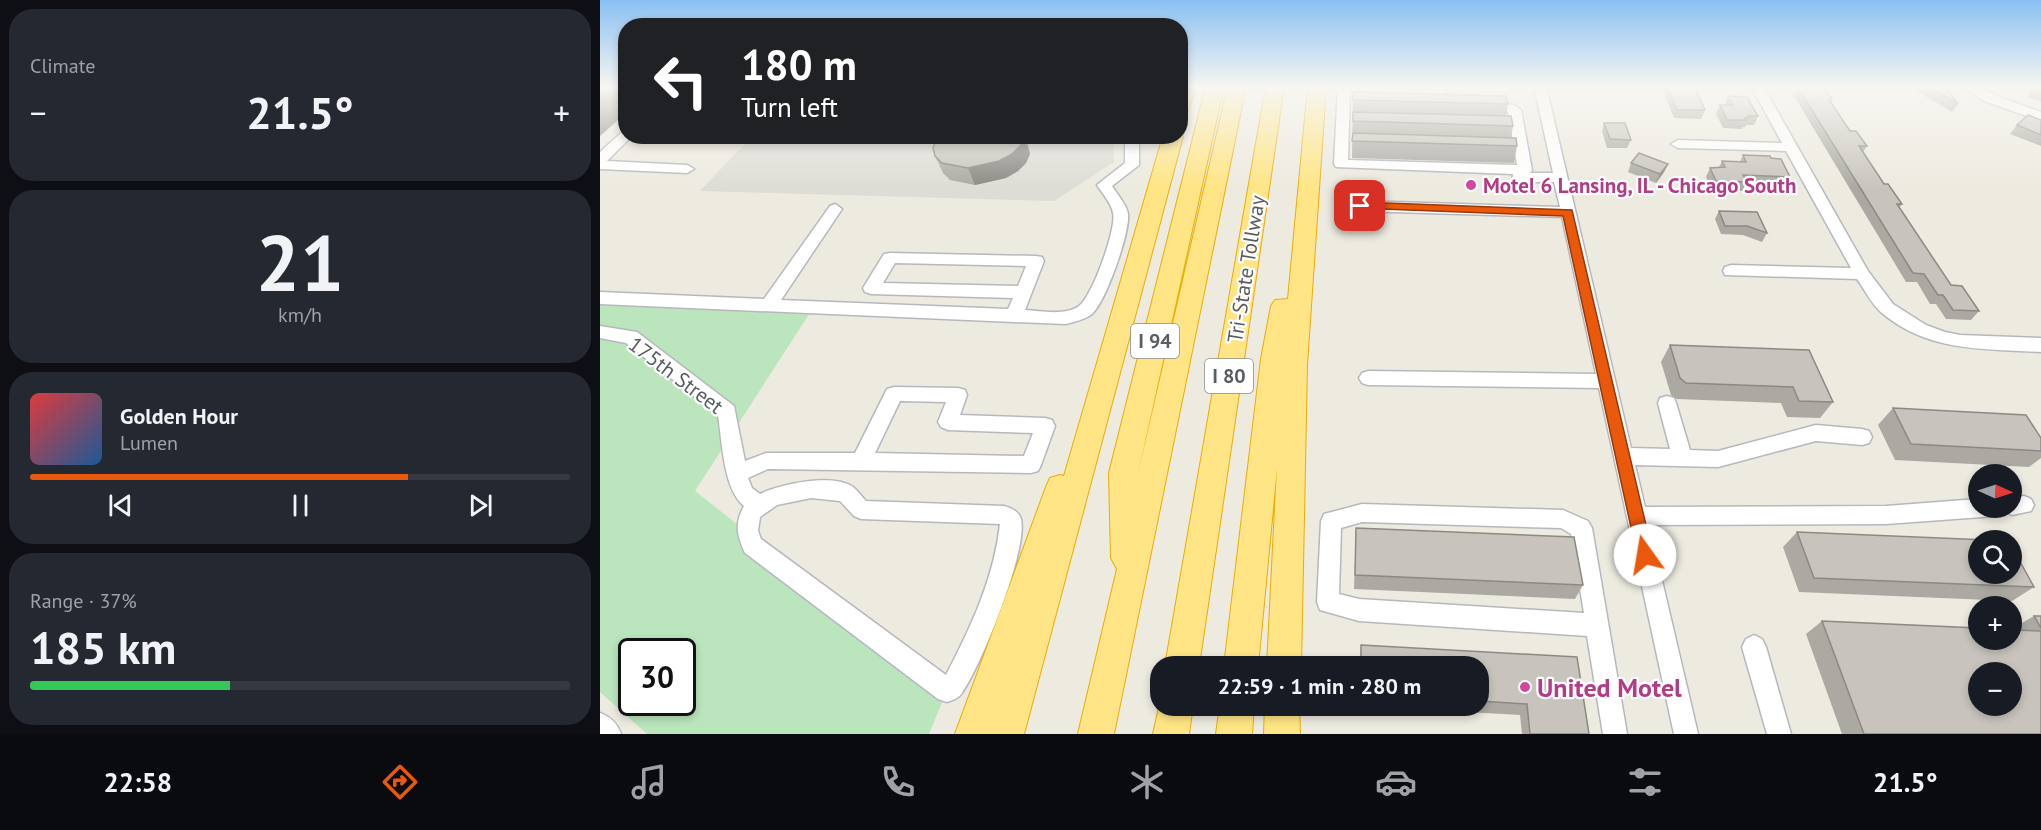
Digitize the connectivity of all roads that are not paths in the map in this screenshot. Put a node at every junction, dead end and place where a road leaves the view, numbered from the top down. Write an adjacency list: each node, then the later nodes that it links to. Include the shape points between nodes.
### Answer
1 (1207, 120): 43 (highway, I 94, via 1123,473)
2 (1230, 120): 43 (highway, Tri-State Tollway / I 80)
3 (1270, 120): 46 (highway, Tri-State Tollway / I 80)
4 (1313, 120): 15 (highway)
5 (1348, 120): 6 (street, via 1341,164 1525,170 1515,149)
6 (1512, 120)
7 (1548, 120): 18 (street)
8 (1776, 120): 13 (street)
9 (618, 143): 14 (street)
10 (1132, 144): 28 (street, via 1132,165 1104,185 1120,212 1120,227 1098,295 1085,311 1066,318)
11 (1171, 144): 33 (highway)
12 (1678, 144): 13 (street)
13 (1791, 147): 24 (street)
14 (600, 160)
15 (1309, 160): 47 (highway, via 1274,359); 48 (highway, via 1293,376)
16 (600, 165): 17 (street)
17 (687, 169)
18 (1561, 178): 21 (street, via 1518,177); 22 (street)
19 (1360, 206): 21 (street)
20 (835, 209): 27 (street)
21 (1523, 211): 22 (street)
22 (1568, 212): 32 (street)
23 (1731, 271): 24 (street)
24 (1862, 274): 30 (street, via 1887,308 1920,330 1960,342)
25 (1022, 292): 25 (street, via 1036,261 890,258 871,288); 28 (street)
26 (600, 298): 27 (street)
27 (768, 306): 28 (street)
28 (1014, 316)
29 (600, 332): 39 (street, 175th Street, via 631,337 727,411)
30 (2041, 345)
31 (1368, 378): 32 (street)
32 (1606, 381): 36 (street)
33 (1100, 403): 54 (highway, via 1060,487); 55 (highway)
34 (1667, 403): 37 (street)
35 (1862, 437): 37 (street, via 1816,433 1718,459)
36 (1622, 456): 37 (street); 42 (street)
37 (1682, 458)
38 (861, 461): 38 (street, via 894,394 958,395 948,422 1045,426 1031,465); 39 (street, via 766,461)
39 (737, 474): 40 (street, 175th Street, via 744,494)
40 (757, 504): 40 (street, via 783,493 811,489 845,492 861,510 1004,515 1011,520 1011,535 991,602 953,686 947,690 753,546 746,524)
41 (1968, 509): 42 (street, via 1886,515)
42 (1636, 516): 61 (street)
43 (1128, 599): 56 (highway, I 80)
44 (1597, 625): 44 (street, via 1581,528 1563,519 1362,513 1331,521 1328,602 1359,610); 60 (street)
45 (1754, 647): 62 (street)
46 (1184, 656)
47 (1242, 656)
48 (1284, 656)
49 (1174, 716): 57 (highway)
50 (1236, 716): 58 (highway)
51 (1282, 716): 59 (highway)
52 (600, 725): 53 (street)
53 (609, 734)
54 (973, 734)
55 (1006, 734)
56 (1096, 734)
57 (1172, 734)
58 (1234, 734)
59 (1281, 734)
60 (1615, 734)
61 (1686, 734)
62 (1779, 734)

